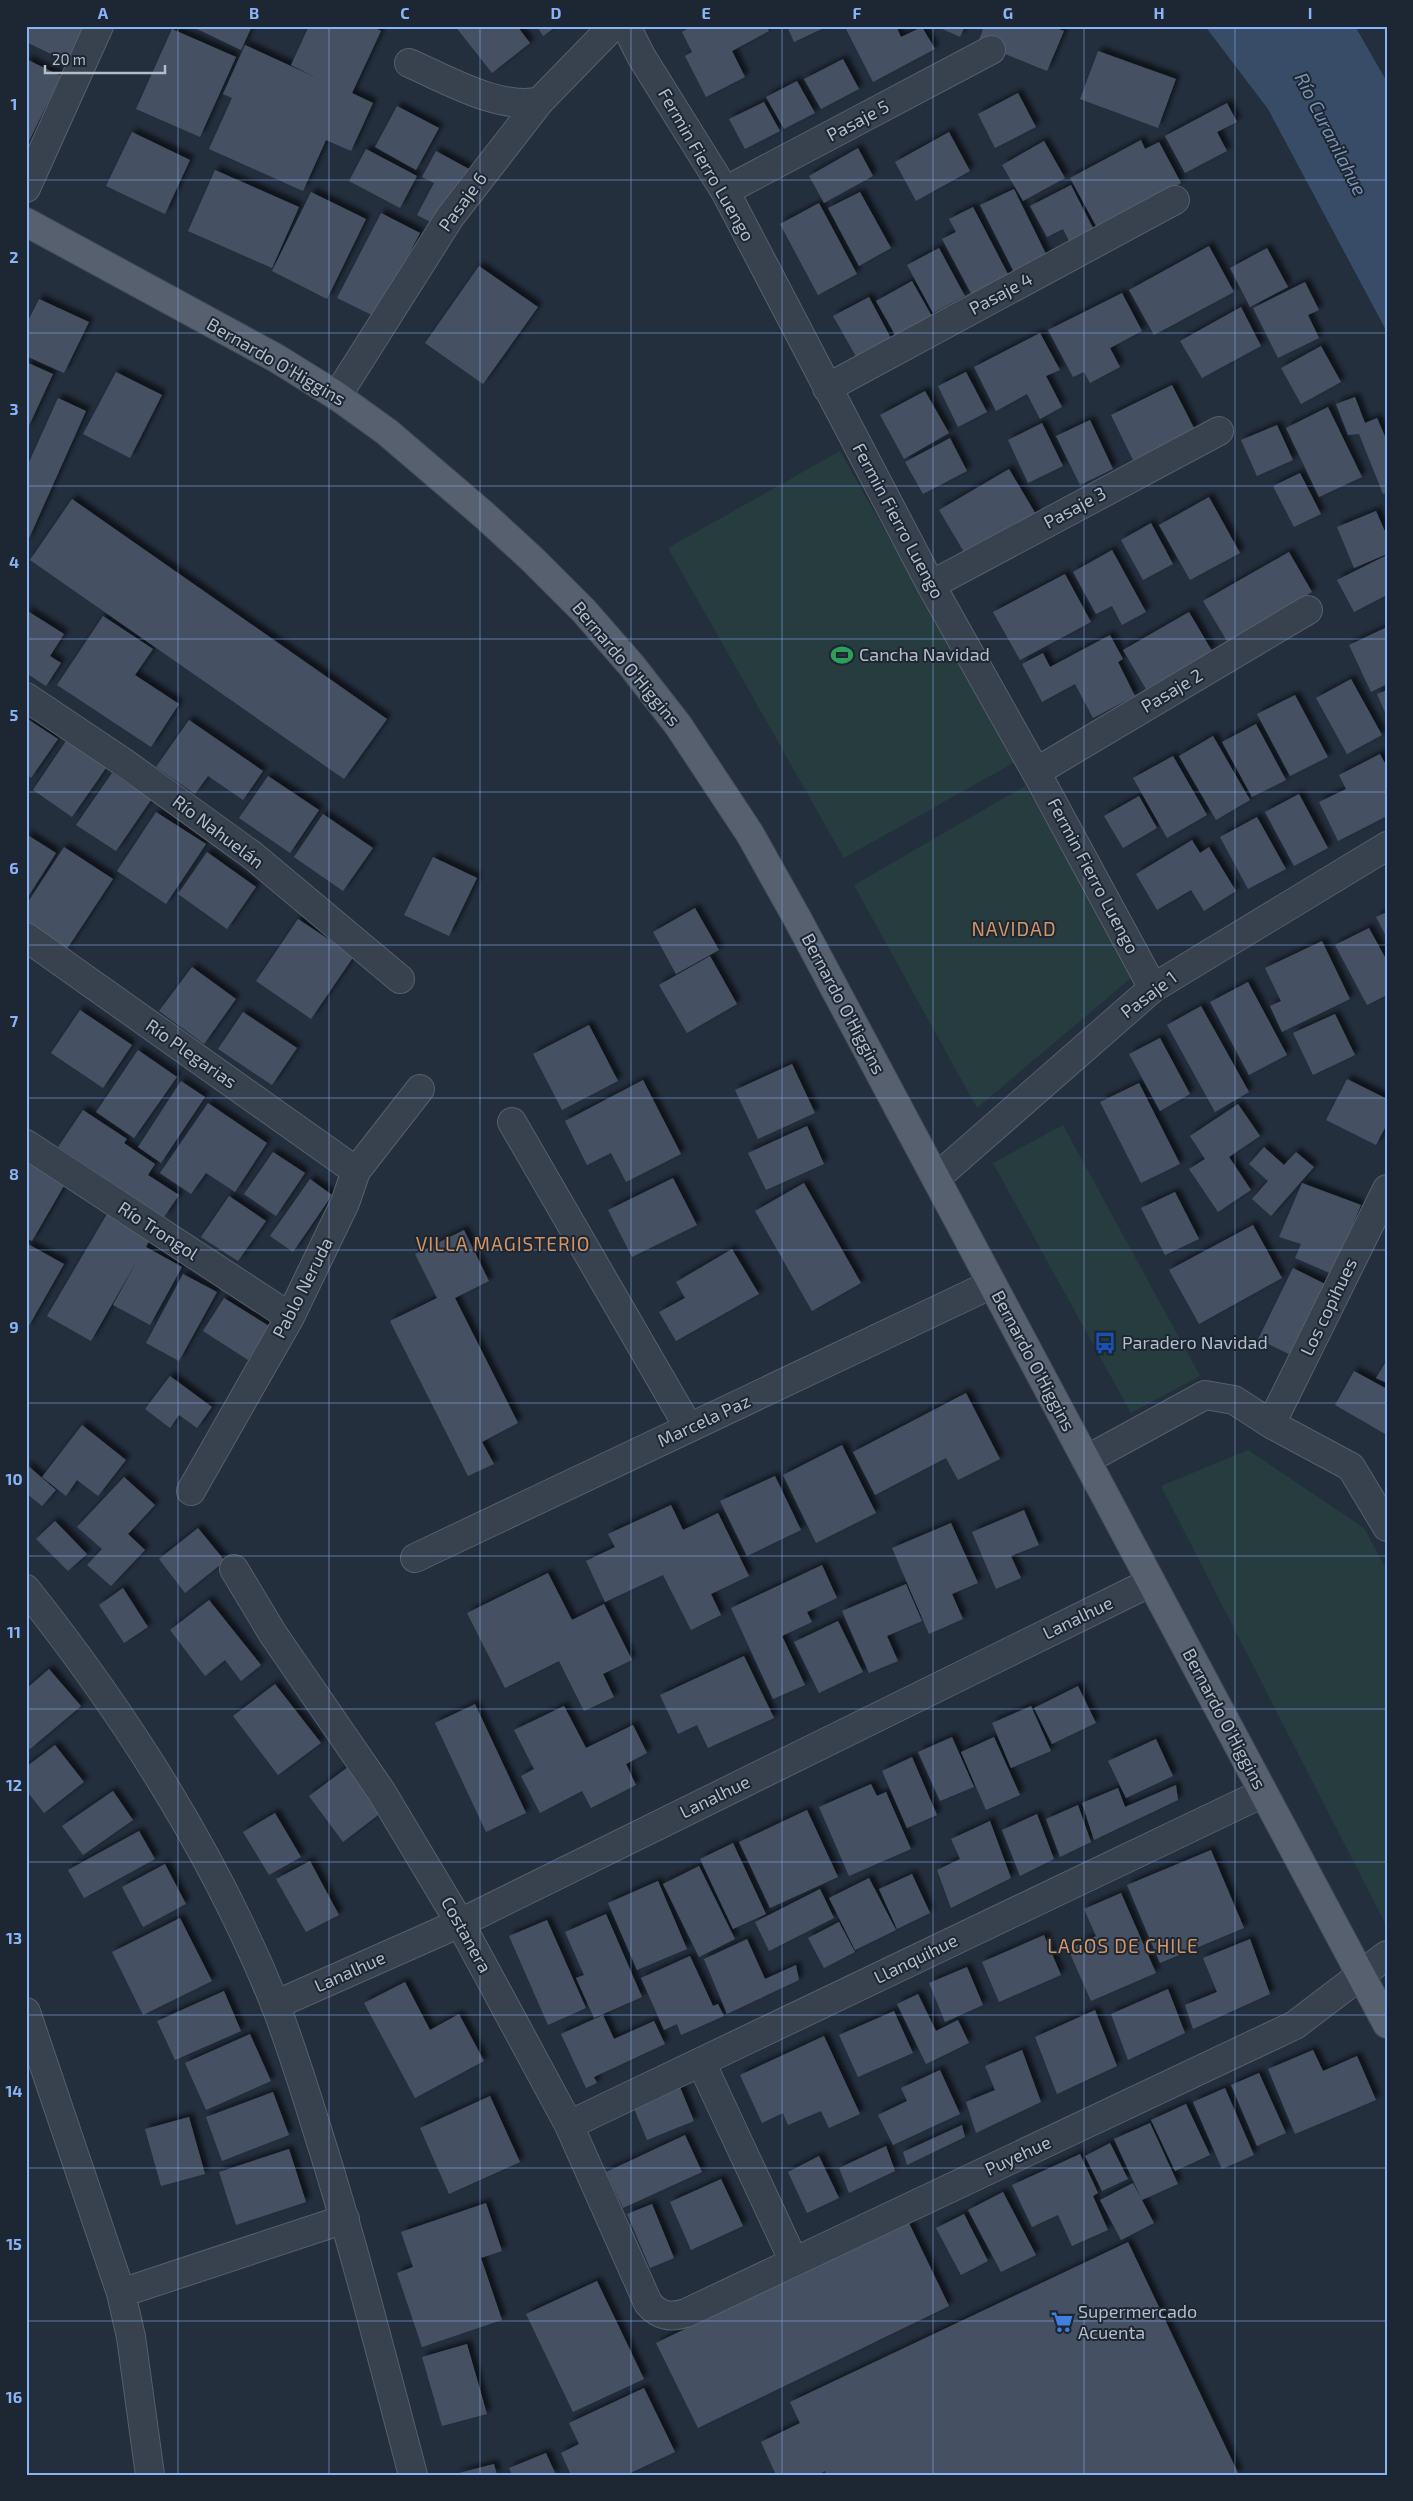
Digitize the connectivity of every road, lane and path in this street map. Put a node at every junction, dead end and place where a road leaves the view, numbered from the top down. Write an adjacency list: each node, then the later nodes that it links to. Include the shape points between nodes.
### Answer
1 (99, 26): 7 (street)
2 (613, 26): 6 (street, Pasaje 6)
3 (626, 26): 8 (street, Fermin Fierro Luengo)
4 (991, 50): 8 (street, Pasaje 5)
5 (409, 64): 6 (street, via 508,102 527,104)
6 (540, 101): 12 (street, Pasaje 6, via 450,217)
7 (26, 188)
8 (725, 192): 11 (street, Fermin Fierro Luengo)
9 (1175, 200): 11 (street, Pasaje 4)
10 (26, 222): 12 (main road, Bernardo O'Higgins, via 276,358)
11 (827, 388): 14 (street, Fermin Fierro Luengo)
12 (337, 396): 26 (main road, Bernardo O'Higgins, via 387,432 532,559 596,625 678,724 764,859)
13 (1219, 431): 14 (street, Pasaje 3)
14 (931, 585): 17 (street, Fermin Fierro Luengo)
15 (1308, 610): 17 (street, Pasaje 2)
16 (26, 697): 20 (street, Río Nahuelán, via 252,855)
17 (1036, 772): 21 (street, Fermin Fierro Luengo)
18 (1387, 846): 21 (street, Pasaje 1)
19 (26, 938): 25 (street, Río Plegarias)
20 (400, 979)
21 (1154, 988): 26 (street, Pasaje 1)
22 (420, 1089): 25 (street, Pablo Neruda)
23 (512, 1122): 31 (street)
24 (26, 1144): 29 (street, Río Trongol)
25 (356, 1171): 29 (street, Pablo Neruda, via 345,1203)
26 (936, 1178): 28 (main road, Bernardo O'Higgins)
27 (1387, 1189): 30 (street, Los copihues)
28 (992, 1284): 31 (street, Marcela Paz); 32 (main road, Bernardo O'Higgins)
29 (290, 1317): 35 (street, Pablo Neruda)
30 (1271, 1424): 32 (street, via 1234,1400 1205,1395); 33 (street)
31 (688, 1428): 37 (street, Marcela Paz)
32 (1086, 1460): 39 (main road, Bernardo O'Higgins)
33 (1351, 1466): 34 (street); 36 (street)
34 (1387, 1487)
35 (191, 1492)
36 (1387, 1527)
37 (415, 1558)
38 (234, 1569): 42 (street, Costanera, via 273,1634 381,1791)
39 (1151, 1582): 41 (main road, Bernardo O'Higgins); 42 (street, Lanalhue)
40 (26, 1589): 45 (street, via 115,1707 165,1784 210,1865)
41 (1263, 1793): 44 (main road, Bernardo O'Higgins); 48 (street, Llanquihue)
42 (460, 1922): 45 (street, Lanalhue); 49 (street, Costanera)
43 (1387, 1955): 44 (street, Puyehue)
44 (1360, 1974): 47 (main road, Bernardo O'Higgins); 51 (street, Puyehue, via 1295,2025)
45 (275, 2005): 50 (street)
46 (26, 2012): 52 (street)
47 (1387, 2024)
48 (701, 2062): 49 (street, Llanquihue); 51 (street)
49 (569, 2125): 53 (street, Costanera, via 648,2303)
50 (345, 2219): 52 (street); 55 (street)
51 (794, 2262): 53 (street, Puyehue, via 686,2313)
52 (121, 2293): 54 (street, via 131,2337)
53 (664, 2316)
54 (150, 2475)
55 (413, 2475)

